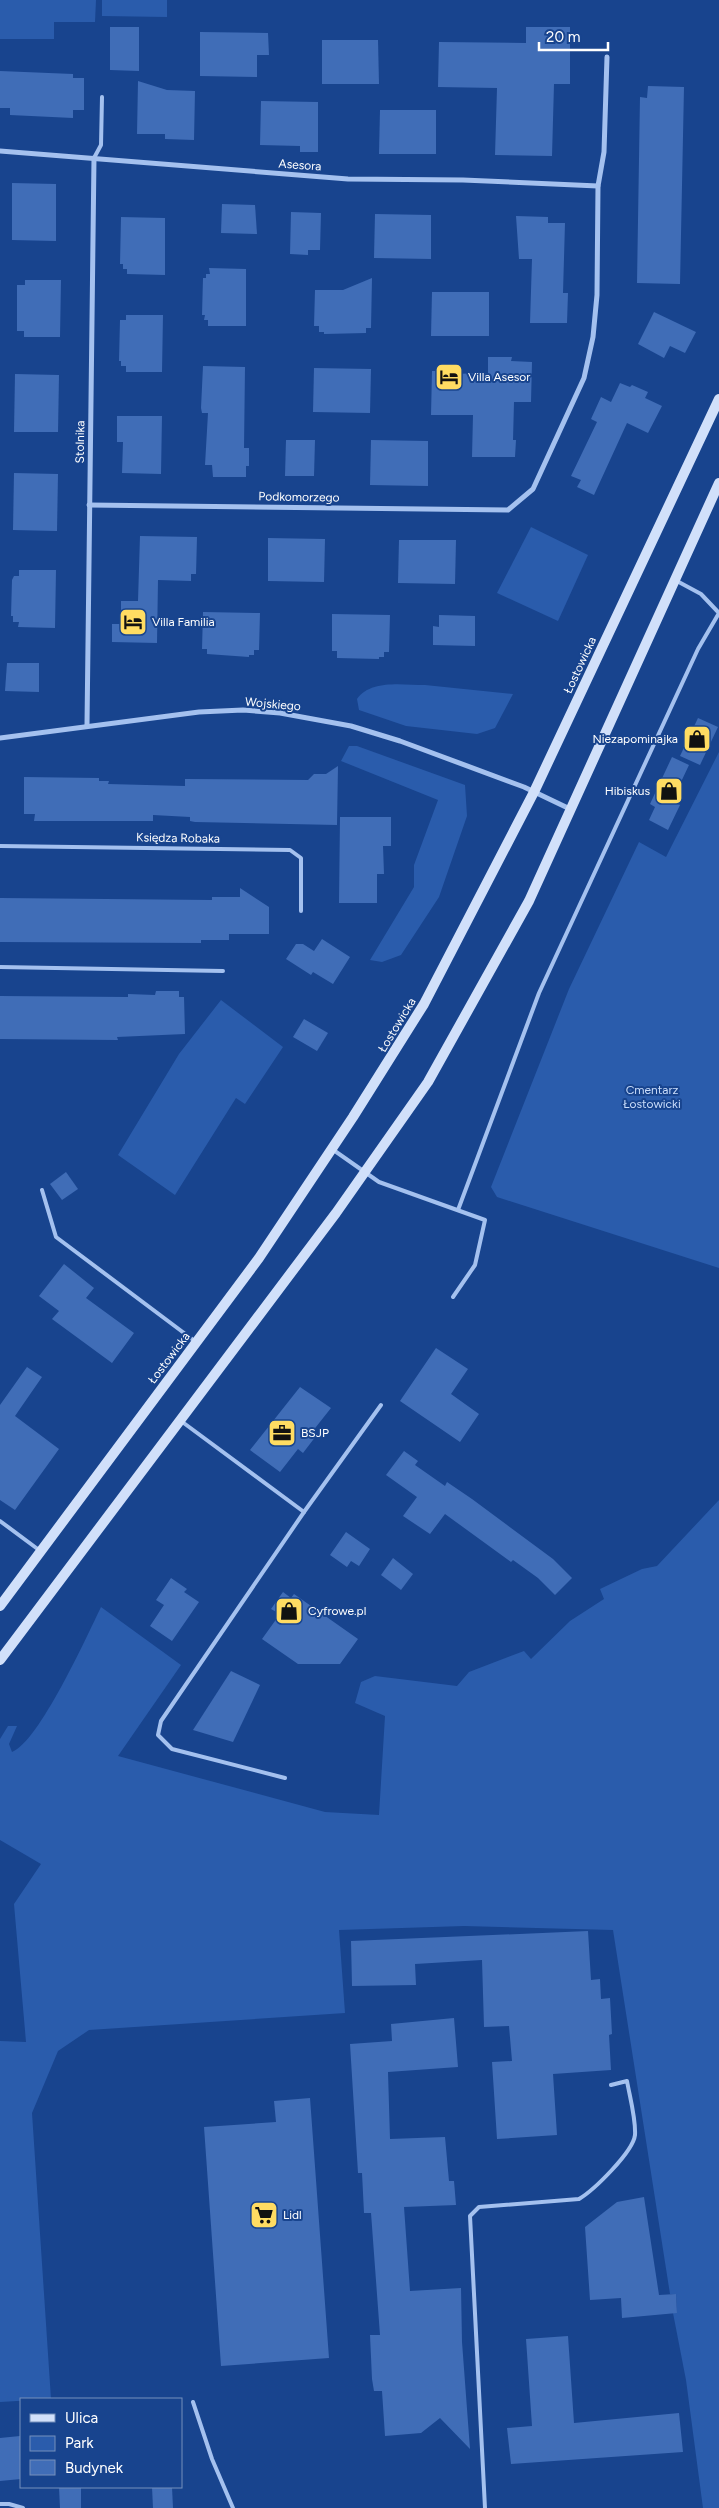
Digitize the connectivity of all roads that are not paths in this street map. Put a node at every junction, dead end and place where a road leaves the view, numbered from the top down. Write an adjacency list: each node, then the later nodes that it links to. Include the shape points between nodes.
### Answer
1 (607, 58): 5 (street, via 604,152)
2 (102, 97): 4 (lane, via 101,145)
3 (0, 151): 4 (street, Asesora)
4 (94, 158): 5 (street, Asesora, via 348,179); 8 (street, Stolnika)
5 (598, 186): 8 (street, Podkomorzego, via 597,295 593,337 584,378 533,489 508,510)
6 (719, 399): 13 (main road, Łostowicka)
7 (719, 484): 9 (main road)
8 (90, 505): 11 (street, Stolnika)
9 (674, 580): 10 (lane, via 701,594); 14 (main road)
10 (719, 613): 22 (lane, via 698,649 539,993)
11 (86, 725): 12 (street, Wojskiego); 13 (street, Wojskiego, via 243,710 314,718 400,741)
12 (0, 738)
13 (534, 792): 14 (street, Wojskiego); 19 (main road, Łostowicka, via 424,1004)
14 (571, 810): 20 (main road, via 529,900 453,1039 428,1082)
15 (0, 846): 16 (lane, Księdza Robaka, via 290,850 301,858)
16 (301, 911)
17 (0, 967): 18 (lane)
18 (224, 971)
19 (332, 1149): 20 (lane); 24 (main road, Łostowicka, via 259,1258)
20 (365, 1173): 22 (lane, via 404,1192); 26 (main road)
21 (42, 1190): 24 (lane, via 56,1237)
22 (458, 1210): 23 (lane, via 485,1220 475,1265)
23 (453, 1297)
24 (196, 1342): 29 (main road, Łostowicka)
25 (382, 1405): 27 (lane)
26 (180, 1420): 27 (lane); 31 (main road)
27 (304, 1512): 32 (lane, via 161,1721 158,1735 172,1749)
28 (0, 1521): 29 (lane)
29 (41, 1552): 30 (main road, Łostowicka)
30 (0, 1606)
31 (0, 1660)
32 (285, 1778)
33 (611, 2085): 38 (lane, via 627,2081 635,2134 633,2146 588,2193 579,2199 479,2207 470,2216)
34 (193, 2402): 37 (lane)
35 (0, 2504): 36 (lane)
36 (23, 2508)
37 (233, 2508)
38 (485, 2508)

